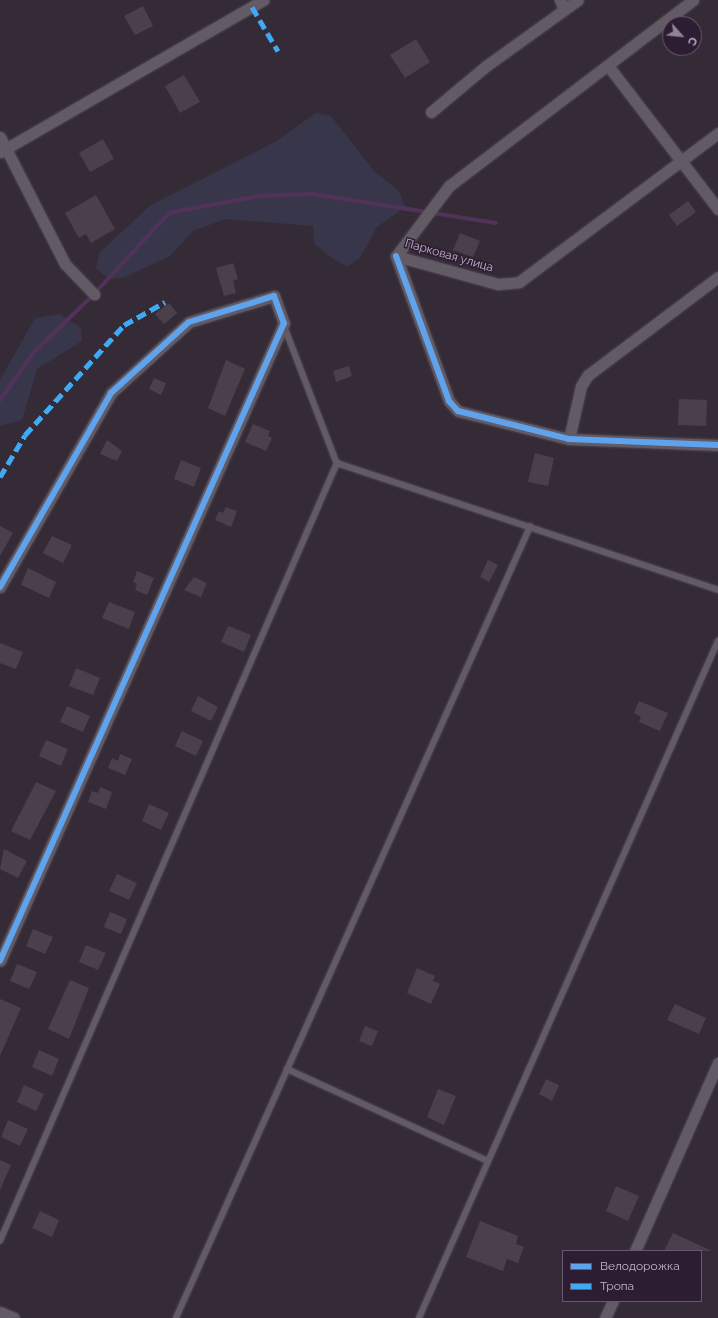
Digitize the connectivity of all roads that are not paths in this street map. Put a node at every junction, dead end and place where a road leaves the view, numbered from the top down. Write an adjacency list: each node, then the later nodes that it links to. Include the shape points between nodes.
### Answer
1 (263, 0): 9 (street)
2 (578, 0): 4 (street)
3 (693, 0): 5 (street, Парковая улица)
4 (562, 5): 6 (street)
5 (609, 67): 10 (street); 12 (street, Парковая улица, via 449,186)
6 (431, 112)
7 (718, 133): 10 (street, Парковая улица)
8 (0, 137): 9 (street)
9 (4, 150): 14 (street, via 65,264)
10 (680, 161): 11 (street); 12 (street, Парковая улица, via 519,282 498,284)
11 (718, 209)
12 (396, 256): 16 (street, via 449,401 458,411)
13 (718, 276): 16 (street, via 588,375 581,386)
14 (94, 294)
15 (284, 323): 18 (lane); 20 (street, via 274,296 189,322 111,393); 23 (street)
16 (569, 440): 17 (street)
17 (718, 445)
18 (336, 463): 19 (lane); 27 (lane)
19 (530, 527): 21 (lane); 25 (lane)
20 (0, 588)
21 (718, 590)
22 (718, 641): 26 (lane)
23 (0, 961)
24 (718, 1063): 28 (street)
25 (287, 1069): 26 (lane); 32 (lane)
26 (488, 1161): 33 (lane)
27 (0, 1241)
28 (635, 1250)
29 (613, 1302): 34 (street)
30 (0, 1312): 31 (street)
31 (14, 1318)
32 (176, 1318)
33 (419, 1318)
34 (605, 1318)

